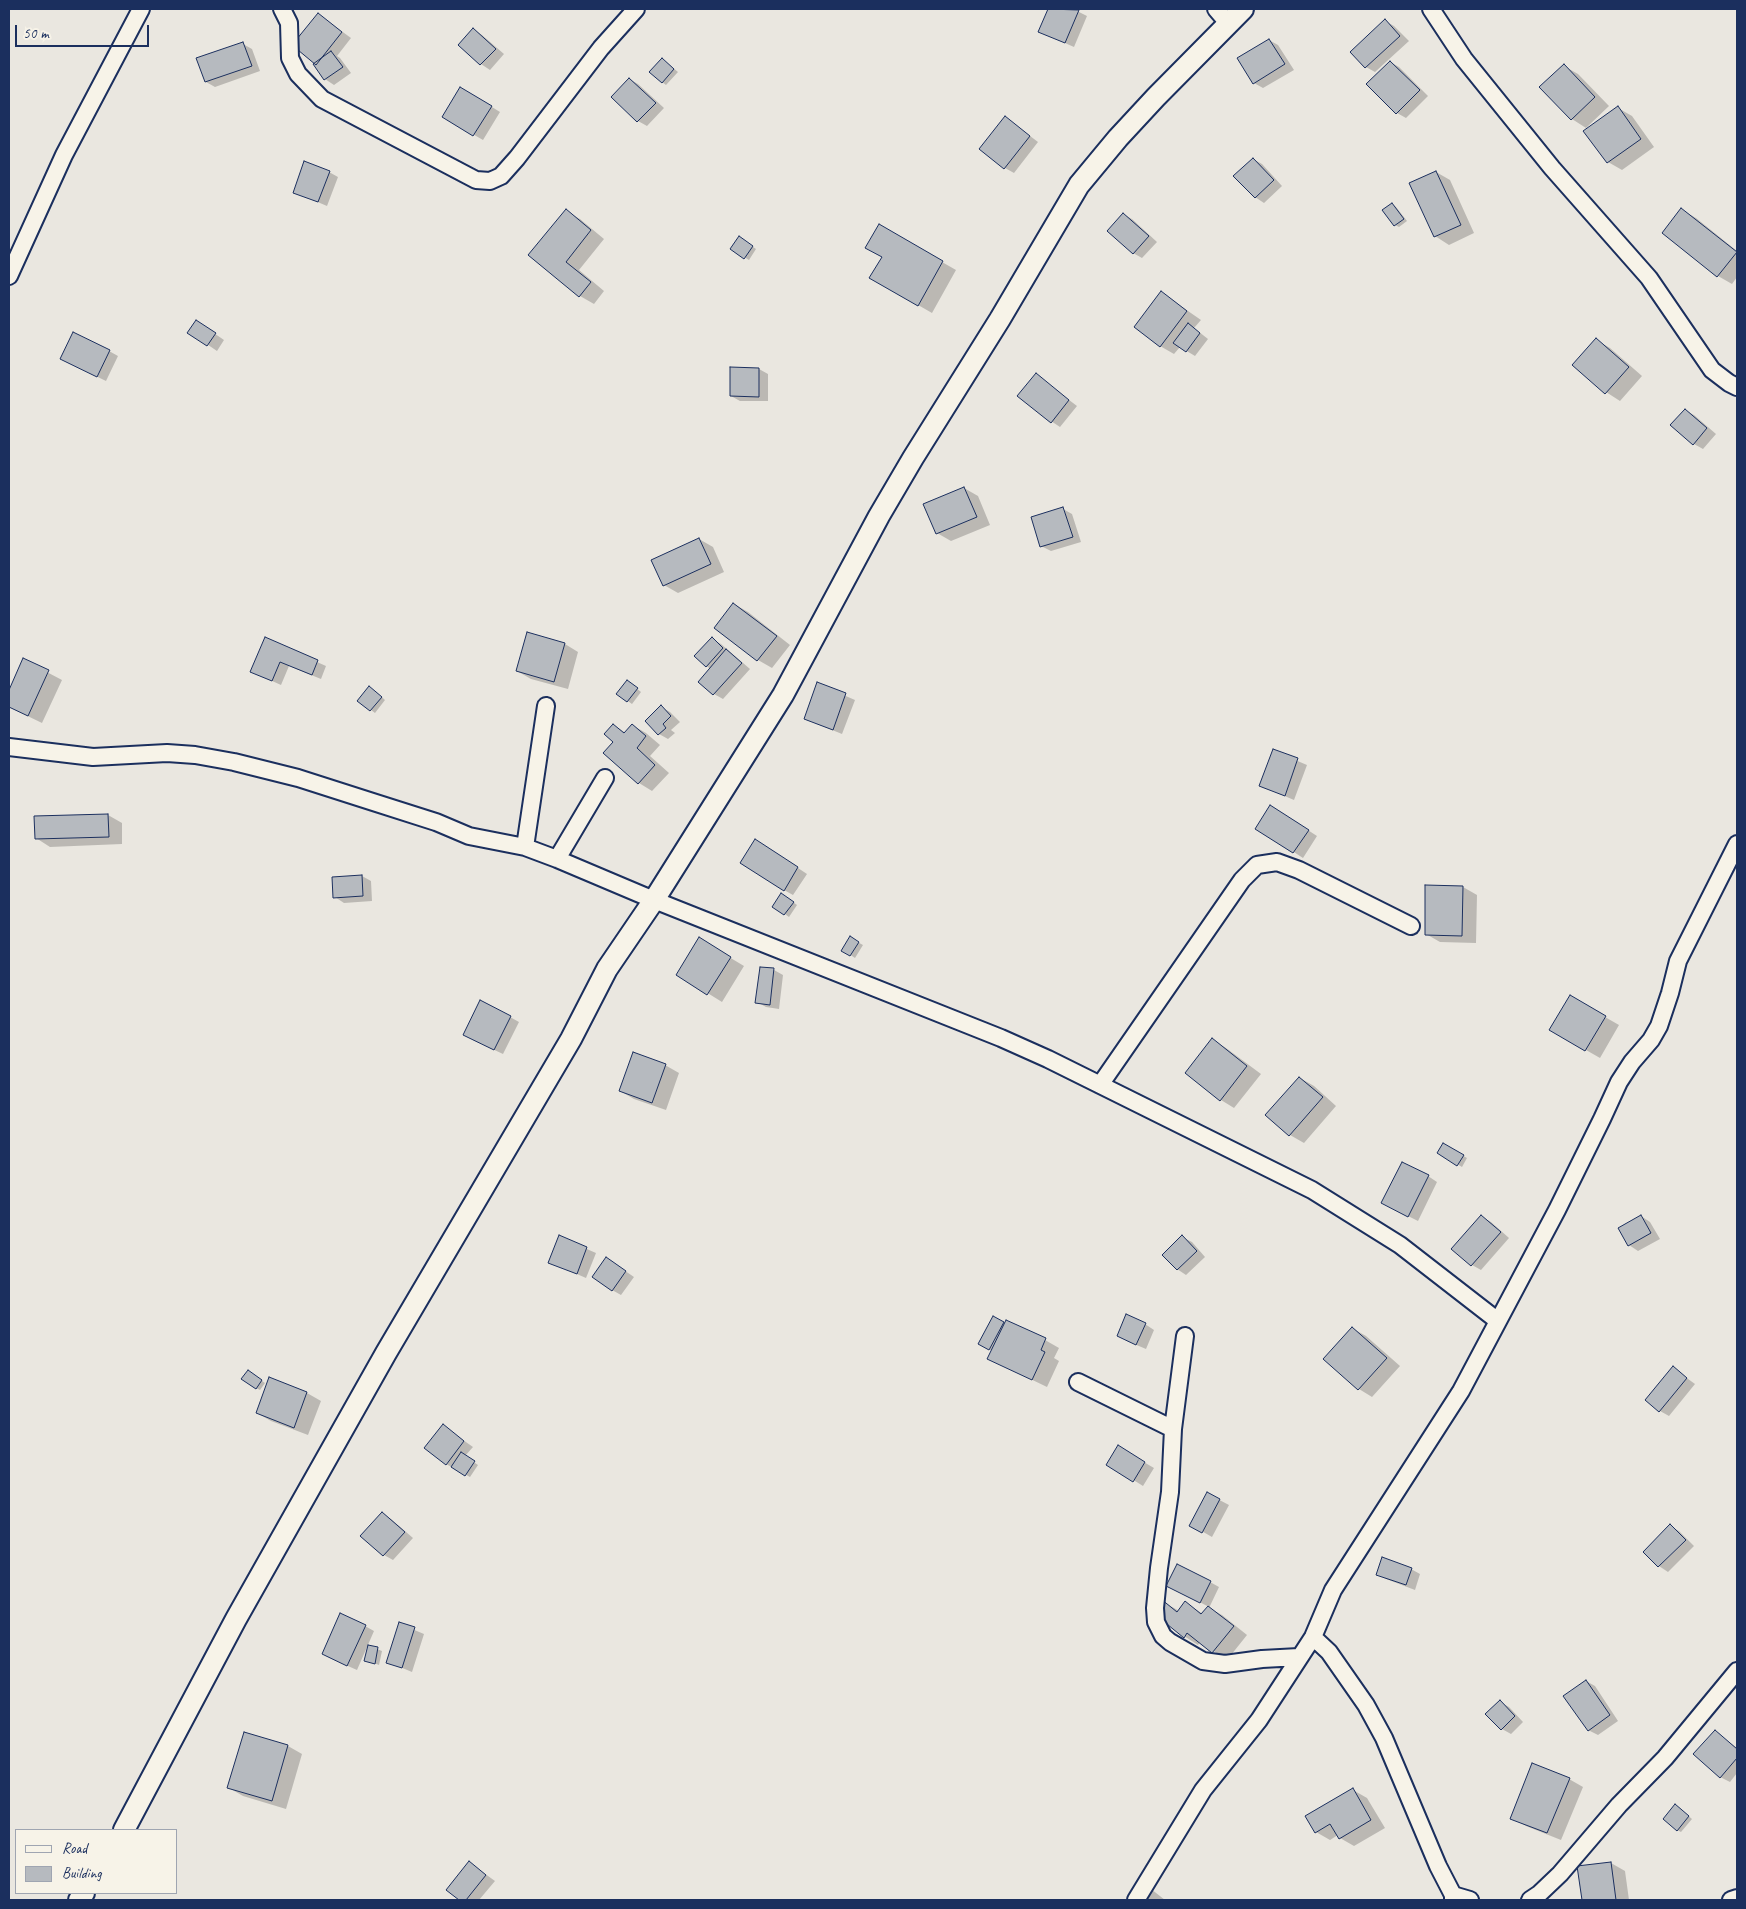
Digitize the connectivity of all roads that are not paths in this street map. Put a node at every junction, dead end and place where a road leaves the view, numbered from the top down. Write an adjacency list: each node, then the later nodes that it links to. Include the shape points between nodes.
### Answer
1 (141, 9): 7 (street, via 64,155)
2 (282, 9): 3 (street, via 289,23 290,58 298,74 322,100 476,180 490,181 500,176 517,158 601,48)
3 (636, 9)
4 (1243, 9): 6 (street)
5 (1431, 9): 8 (street, via 1464,59 1552,168 1649,278 1712,370)
6 (1222, 16): 15 (street, via 1079,185 903,475 783,695)
7 (9, 276)
8 (1737, 387)
9 (546, 706): 13 (street)
10 (9, 747): 13 (street, via 93,757 195,754 298,778 436,822 469,836)
11 (605, 778): 14 (street)
12 (1737, 844): 18 (street, via 1678,961 1659,1026 1619,1082 1557,1210)
13 (526, 847): 14 (street)
14 (557, 858): 15 (street)
15 (654, 900): 17 (street, via 1001,1038); 25 (street, via 607,968 571,1039 386,1353 236,1619)
16 (1411, 926): 17 (street, via 1299,870 1277,862 1257,865 1242,880)
17 (1100, 1085): 18 (street, via 1312,1190 1400,1245)
18 (1498, 1321): 22 (street, via 1462,1391 1334,1590)
19 (1185, 1336): 21 (street)
20 (1078, 1382): 21 (street)
21 (1173, 1429): 23 (street, via 1170,1492 1154,1608 1163,1636 1203,1661 1226,1664)
22 (1313, 1637): 23 (street); 26 (street, via 1329,1652 1366,1705 1384,1738)
23 (1299, 1658): 28 (street, via 1260,1720 1203,1790)
24 (1737, 1671): 30 (street, via 1665,1758 1619,1804 1560,1874)
25 (125, 1829)
26 (1453, 1897): 29 (street)
27 (1737, 1898): 31 (street)
28 (1136, 1900)
29 (1470, 1900)
30 (1530, 1900)
31 (1731, 1900)

